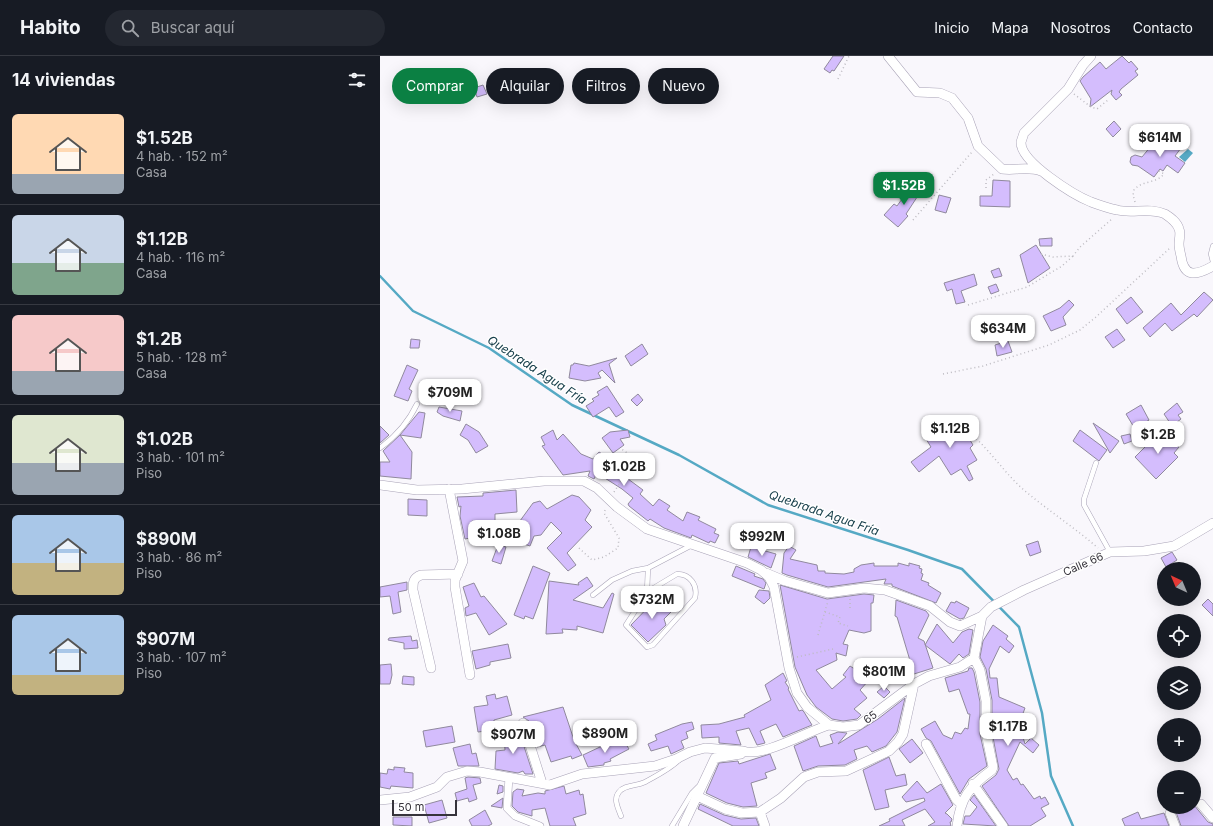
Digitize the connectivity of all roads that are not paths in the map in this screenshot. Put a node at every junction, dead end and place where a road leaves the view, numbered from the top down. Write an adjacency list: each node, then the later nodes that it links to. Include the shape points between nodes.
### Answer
1 (888, 56): 3 (street, via 917,92 940,93 952,98 968,118 978,146 1000,168 1010,171 1032,167)
2 (1091, 56): 3 (street, via 1068,89 1024,133 1022,147)
3 (1047, 174): 6 (street, via 1071,192 1091,202 1119,210 1154,211 1174,221 1180,230 1178,246 1182,263 1188,272 1201,273)
4 (1213, 246): 5 (lane, via 1210,254)
5 (1213, 262)
6 (1213, 266)
7 (417, 404): 8 (lane, via 412,415)
8 (380, 448)
9 (1096, 464): 14 (lane, via 1084,505)
10 (380, 485): 11 (street, via 410,490)
11 (449, 489): 13 (street, via 578,479 590,483 647,529); 17 (street, via 463,561)
12 (1213, 523): 14 (street, Calle 66, via 1174,546 1144,552)
13 (693, 544): 15 (lane); 16 (street)
14 (1108, 553): 20 (street, Calle 66, via 1024,590 991,607)
15 (648, 568): 18 (lane); 19 (lane, via 632,571 612,580)
16 (760, 570): 20 (street, Calle 66, via 784,581 818,591 870,588 893,592 930,606 950,622 960,626); 26 (street, via 769,577 774,587 788,663 797,692 807,707)
17 (458, 574): 22 (street, via 420,575 413,581); 23 (street, via 454,587)
18 (647, 592): 18 (lane, via 626,625 647,647 653,645 695,598 697,590 687,576 677,574)
19 (593, 595)
20 (982, 616): 21 (street)
21 (974, 658): 24 (street, 65, via 960,667 929,676); 33 (street, via 980,670 986,701 986,733 994,767)
22 (431, 668)
23 (470, 675)
24 (914, 684): 26 (street, 65, via 859,725); 38 (street, via 903,734 889,751 846,771 818,772 804,777 781,798)
25 (523, 723): 32 (street)
26 (829, 725): 28 (street, via 765,750 750,753)
27 (926, 744): 37 (street, via 956,799)
28 (743, 751): 29 (street, via 705,748); 30 (street, via 741,754)
29 (682, 756): 32 (street, via 655,766 600,771 550,785); 40 (lane, via 674,765 644,783 622,789 616,801)
30 (716, 758): 34 (street); 43 (lane)
31 (509, 776): 32 (street); 35 (street, via 462,772 447,777 437,787 410,797); 42 (street, via 506,804 510,812 522,820)
32 (542, 783)
33 (973, 784): 37 (street); 47 (street)
34 (697, 796): 38 (street, via 742,813); 44 (street)
35 (380, 800)
36 (1201, 804): 41 (street)
37 (962, 805): 46 (street)
38 (760, 812): 45 (street)
39 (1170, 814): 48 (street)
40 (621, 816)
41 (1213, 818)
42 (540, 826)
43 (672, 826)
44 (683, 826)
45 (765, 826)
46 (957, 826)
47 (1004, 826)
48 (1175, 826)

